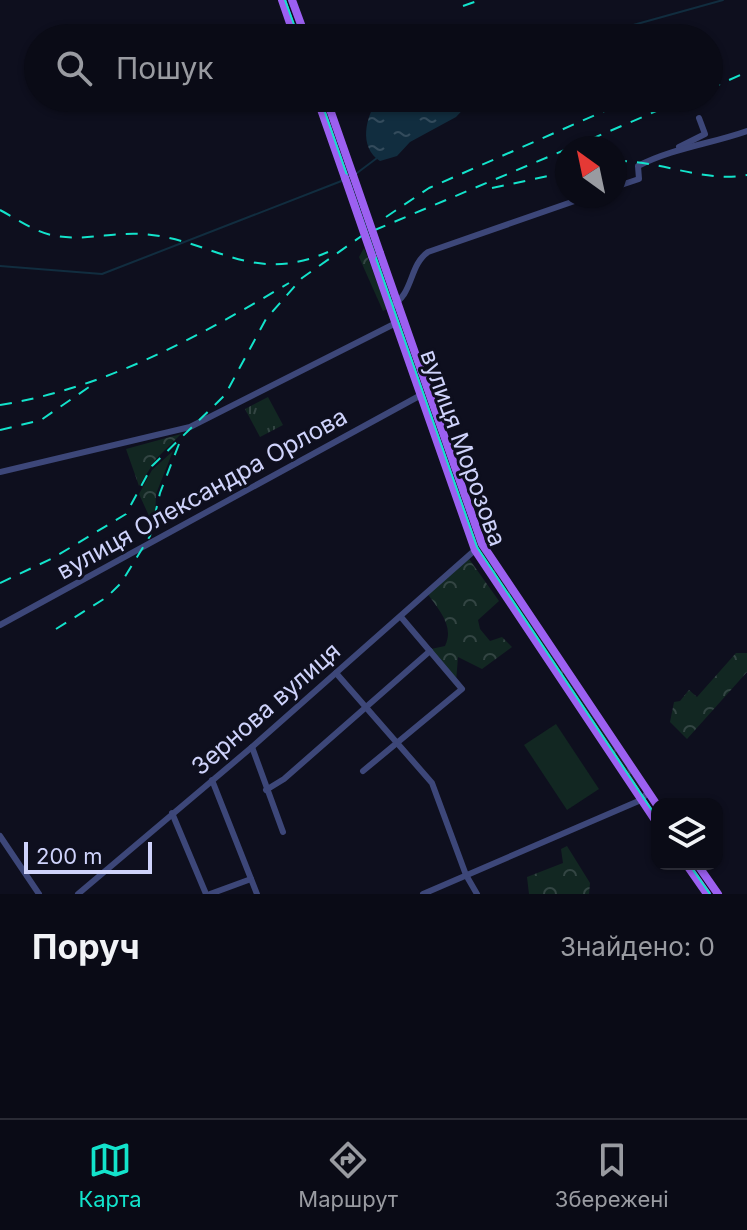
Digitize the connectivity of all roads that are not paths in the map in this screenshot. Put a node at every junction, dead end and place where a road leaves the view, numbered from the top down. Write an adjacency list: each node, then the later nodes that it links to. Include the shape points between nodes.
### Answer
1 (282, 0): 3 (main road)
2 (292, 0): 4 (main road)
3 (290, 24)
4 (301, 24)
5 (323, 112): 10 (main road, вулиця Морозова)
6 (330, 112): 10 (main road, вулиця Морозова)
7 (699, 118): 9 (street, via 705,134)
8 (747, 131): 9 (street)
9 (676, 149): 11 (street, via 638,166 639,179)
10 (349, 176): 13 (main road, вулиця Морозова, bridge)
11 (627, 183)
12 (555, 208): 13 (street, via 428,252)
13 (394, 304): 14 (main road, вулиця Морозова); 16 (main road, вулиця Морозова)
14 (396, 323): 15 (main road, вулиця Морозова); 17 (street, via 190,427)
15 (421, 395): 16 (main road, вулиця Морозова); 21 (street, вулиця Олександра Орлова)
16 (438, 429): 18 (main road, вулиця Морозова)
17 (0, 472)
18 (473, 533): 19 (main road, вулиця Морозова); 30 (main road, вулиця Морозова)
19 (475, 550): 20 (street, Зернова вулиця); 32 (main road, вулиця Морозова)
20 (401, 617): 22 (street); 23 (street, Зернова вулиця)
21 (0, 625)
22 (430, 651): 24 (street); 25 (street, via 462,689)
23 (336, 673): 24 (street); 26 (street, Зернова вулиця)
24 (365, 708): 25 (street); 29 (street)
25 (397, 744): 27 (street); 39 (street, via 432,783)
26 (252, 747): 28 (street, Зернова вулиця); 29 (street)
27 (363, 771)
28 (212, 780): 33 (street, Зернова вулиця); 40 (street)
29 (266, 790): 35 (street)
30 (648, 792): 31 (main road, вулиця Морозова); 32 (street)
31 (652, 798)
32 (641, 800): 34 (main road, вулиця Морозова); 39 (street)
33 (172, 813): 42 (street, Зернова вулиця); 43 (street)
34 (651, 814)
35 (283, 832)
36 (0, 836): 41 (street)
37 (690, 870): 47 (main road)
38 (701, 870): 48 (main road)
39 (466, 875): 45 (street); 46 (street)
40 (251, 879): 43 (street); 44 (street)
41 (39, 894)
42 (78, 894)
43 (208, 894)
44 (257, 894)
45 (423, 894)
46 (477, 894)
47 (707, 894)
48 (718, 894)

